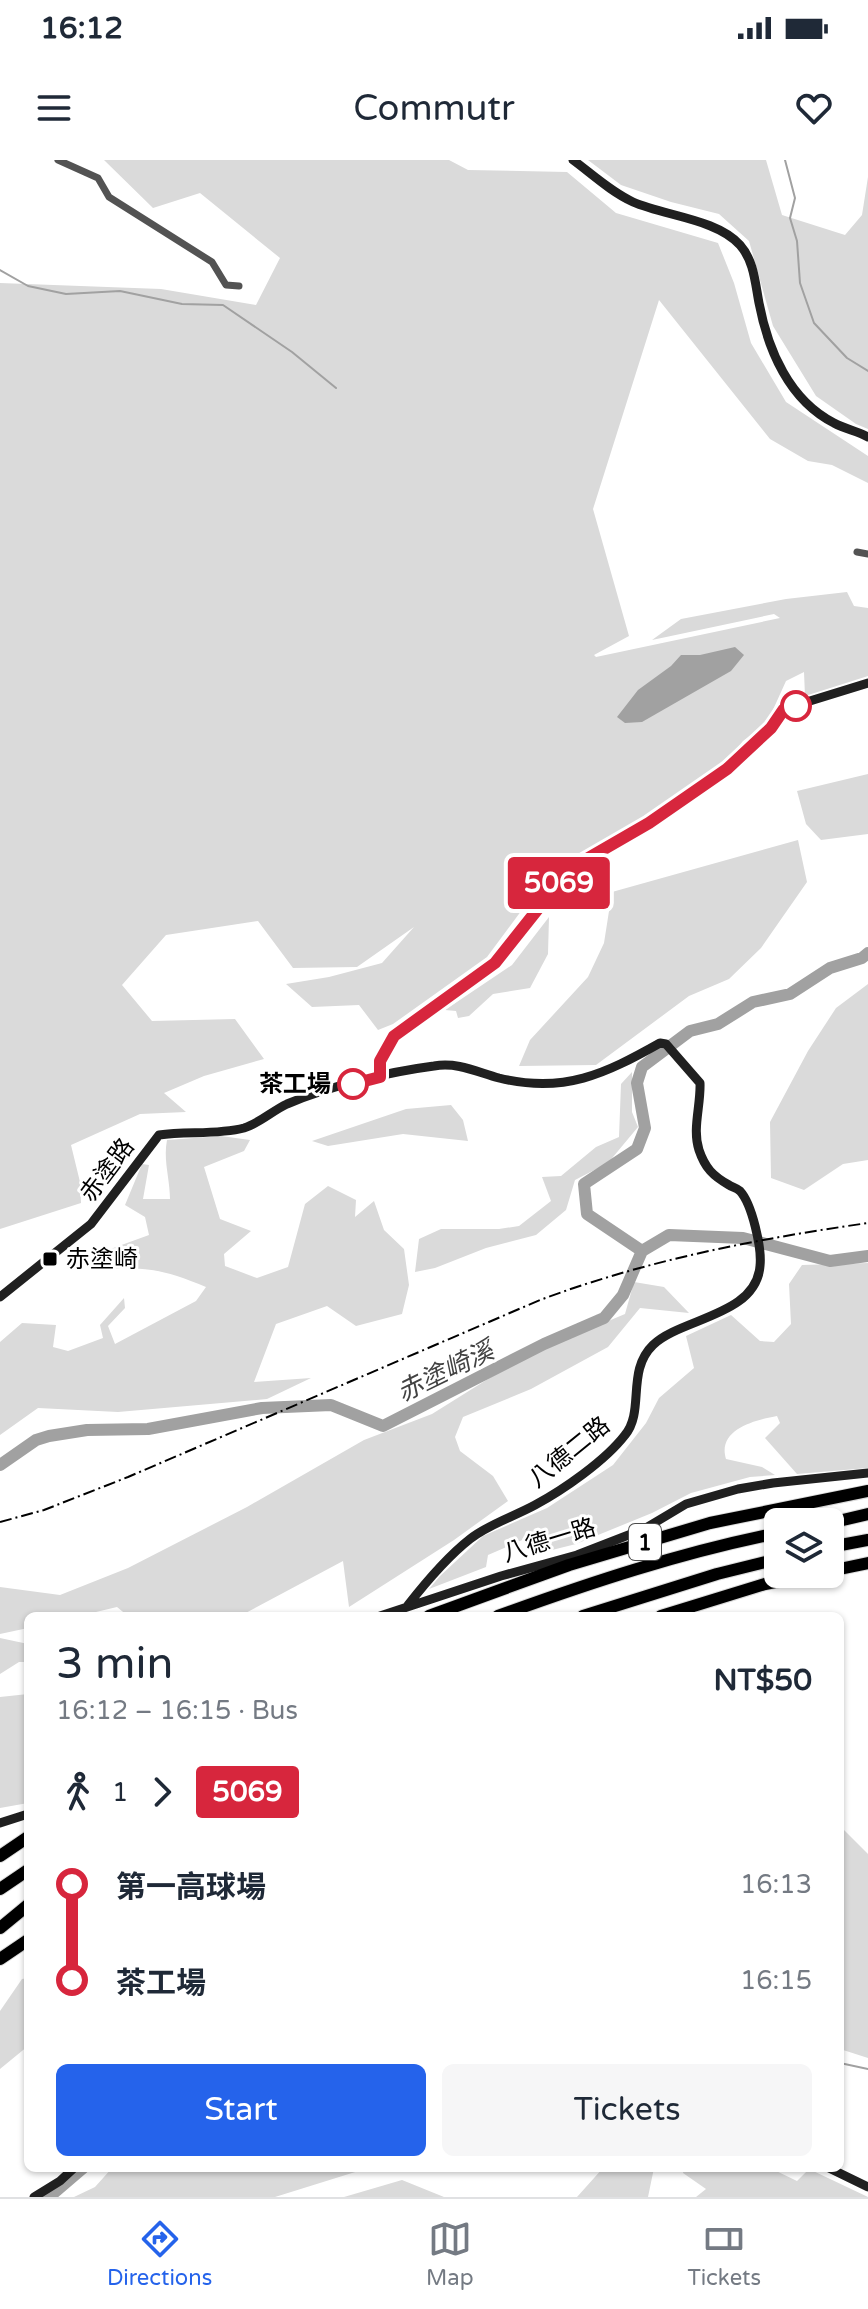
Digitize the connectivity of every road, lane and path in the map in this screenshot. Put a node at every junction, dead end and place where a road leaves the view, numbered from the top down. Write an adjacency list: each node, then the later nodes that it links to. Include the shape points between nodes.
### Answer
1 (58, 160): 3 (street, via 98,178 109,197 212,262 226,285)
2 (573, 160): 4 (street, via 630,201 708,225 738,244 753,270 770,347 787,377 815,411)
3 (239, 286)
4 (868, 437)
5 (857, 552): 6 (street)
6 (868, 554)
7 (868, 683): 8 (street, via 784,709 727,769 585,860 553,890 495,963 394,1036 380,1061)
8 (380, 1077): 9 (street, 赤塗路, via 302,1098 244,1128 159,1135 91,1224); 21 (street, 八德二路, via 450,1065 526,1083 559,1084 601,1074 666,1044 700,1083 697,1147 711,1174 739,1191 761,1250 755,1285 736,1302 666,1334 649,1348 637,1378 632,1425 625,1435 559,1490 469,1540)
9 (0, 1297)
10 (868, 1473): 21 (street, 八德一路, via 738,1489 686,1504 644,1529 577,1555)
11 (868, 1491): 23 (highway, 1, via 710,1523 569,1565)
12 (868, 1514): 13 (highway)
13 (844, 1520)
14 (764, 1536): 24 (highway, 1, via 638,1568)
15 (868, 1540): 16 (highway)
16 (844, 1544)
17 (764, 1562): 25 (highway, 1)
18 (868, 1563): 19 (highway)
19 (844, 1568)
20 (764, 1584): 26 (highway)
21 (408, 1605): 22 (street, 八德一路)
22 (390, 1612)
23 (440, 1612)
24 (510, 1612)
25 (596, 1612)
26 (674, 1612)
27 (24, 1815): 28 (street)
28 (0, 1823)
29 (24, 1840): 30 (highway)
30 (0, 1856)
31 (24, 1873): 32 (highway)
32 (0, 1889)
33 (24, 1908): 34 (highway)
34 (0, 1928)
35 (24, 1943): 36 (highway)
36 (0, 1959)
37 (70, 2172): 40 (street)
38 (837, 2172): 39 (street)
39 (868, 2187)
40 (34, 2197)

